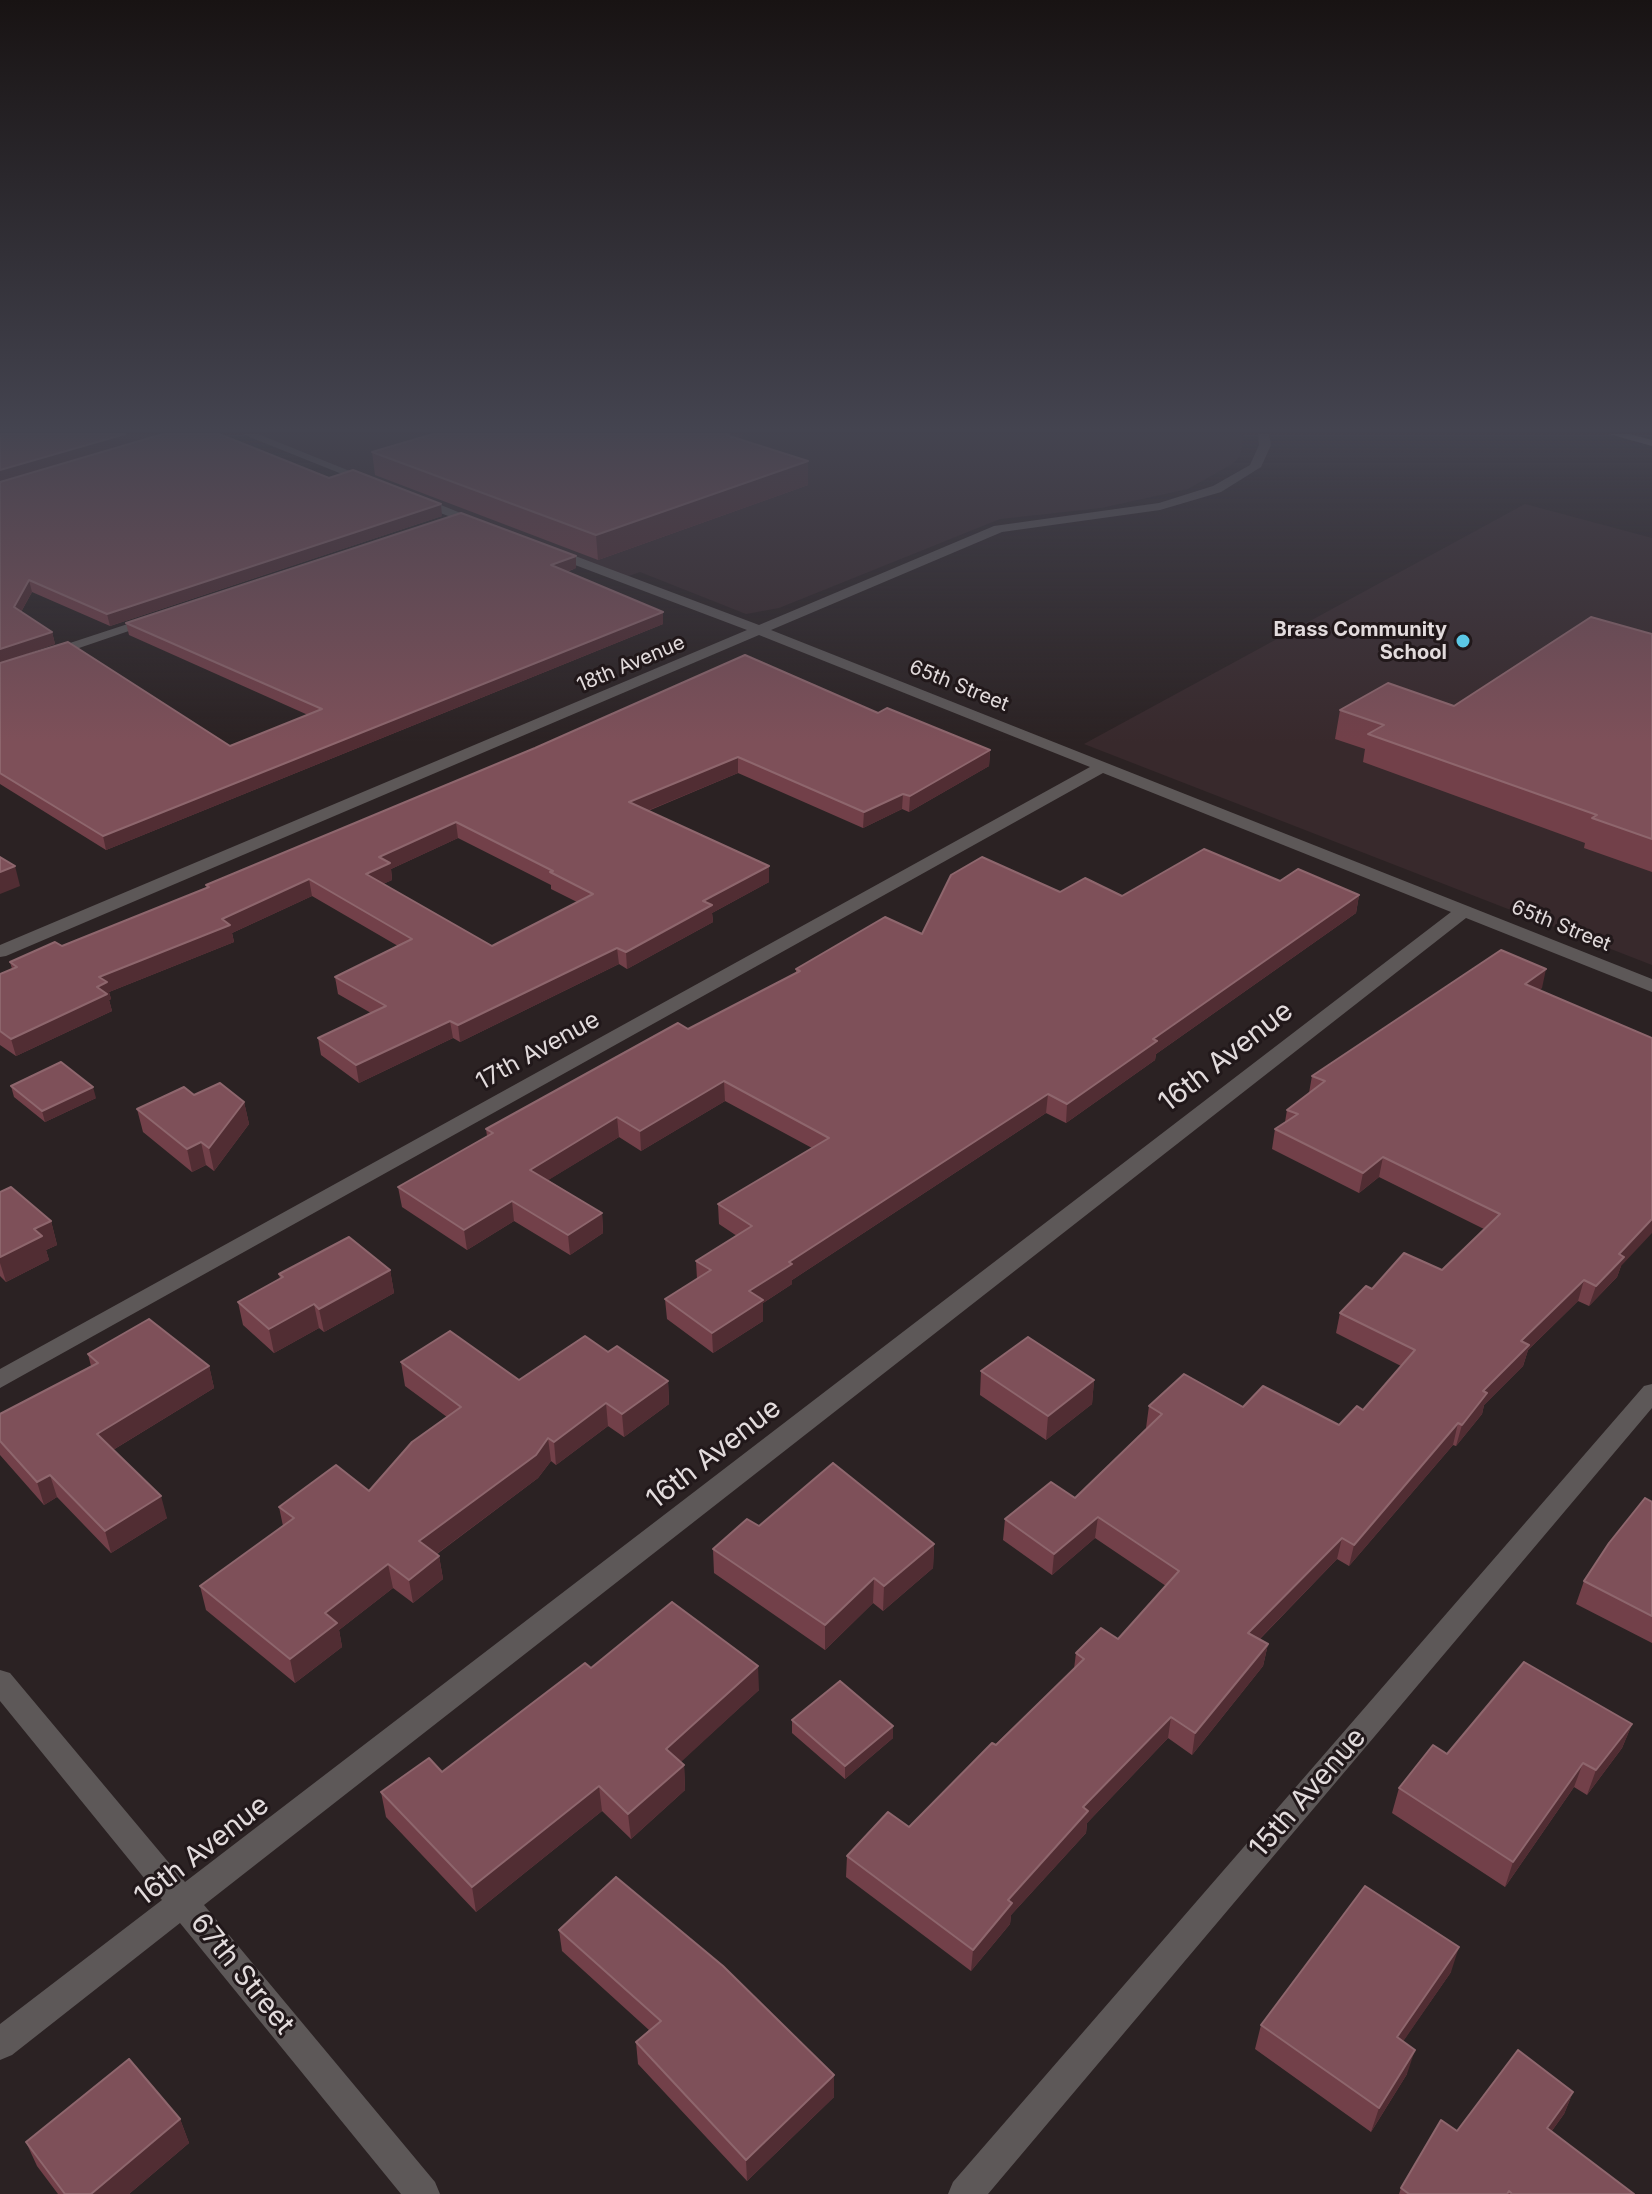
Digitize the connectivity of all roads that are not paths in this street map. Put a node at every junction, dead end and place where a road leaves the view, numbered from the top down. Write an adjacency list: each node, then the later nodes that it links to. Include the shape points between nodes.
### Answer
1 (981, 536): 4 (street, 18th Avenue)
2 (543, 548): 4 (street, 65th Street)
3 (164, 616): 5 (street)
4 (761, 631): 6 (street, 65th Street); 8 (street, 18th Avenue)
5 (0, 671)
6 (1102, 767): 7 (street, 65th Street); 10 (street, 17th Avenue)
7 (1464, 911): 9 (street, 65th Street); 13 (street, 16th Avenue)
8 (0, 952)
9 (1652, 986)
10 (0, 1380)
11 (1652, 1392): 16 (street, 15th Avenue)
12 (0, 1681): 13 (street, 67th Street)
13 (184, 1903): 14 (street, 16th Avenue); 15 (street, 67th Street)
14 (0, 2044)
15 (423, 2194)
16 (965, 2194)

